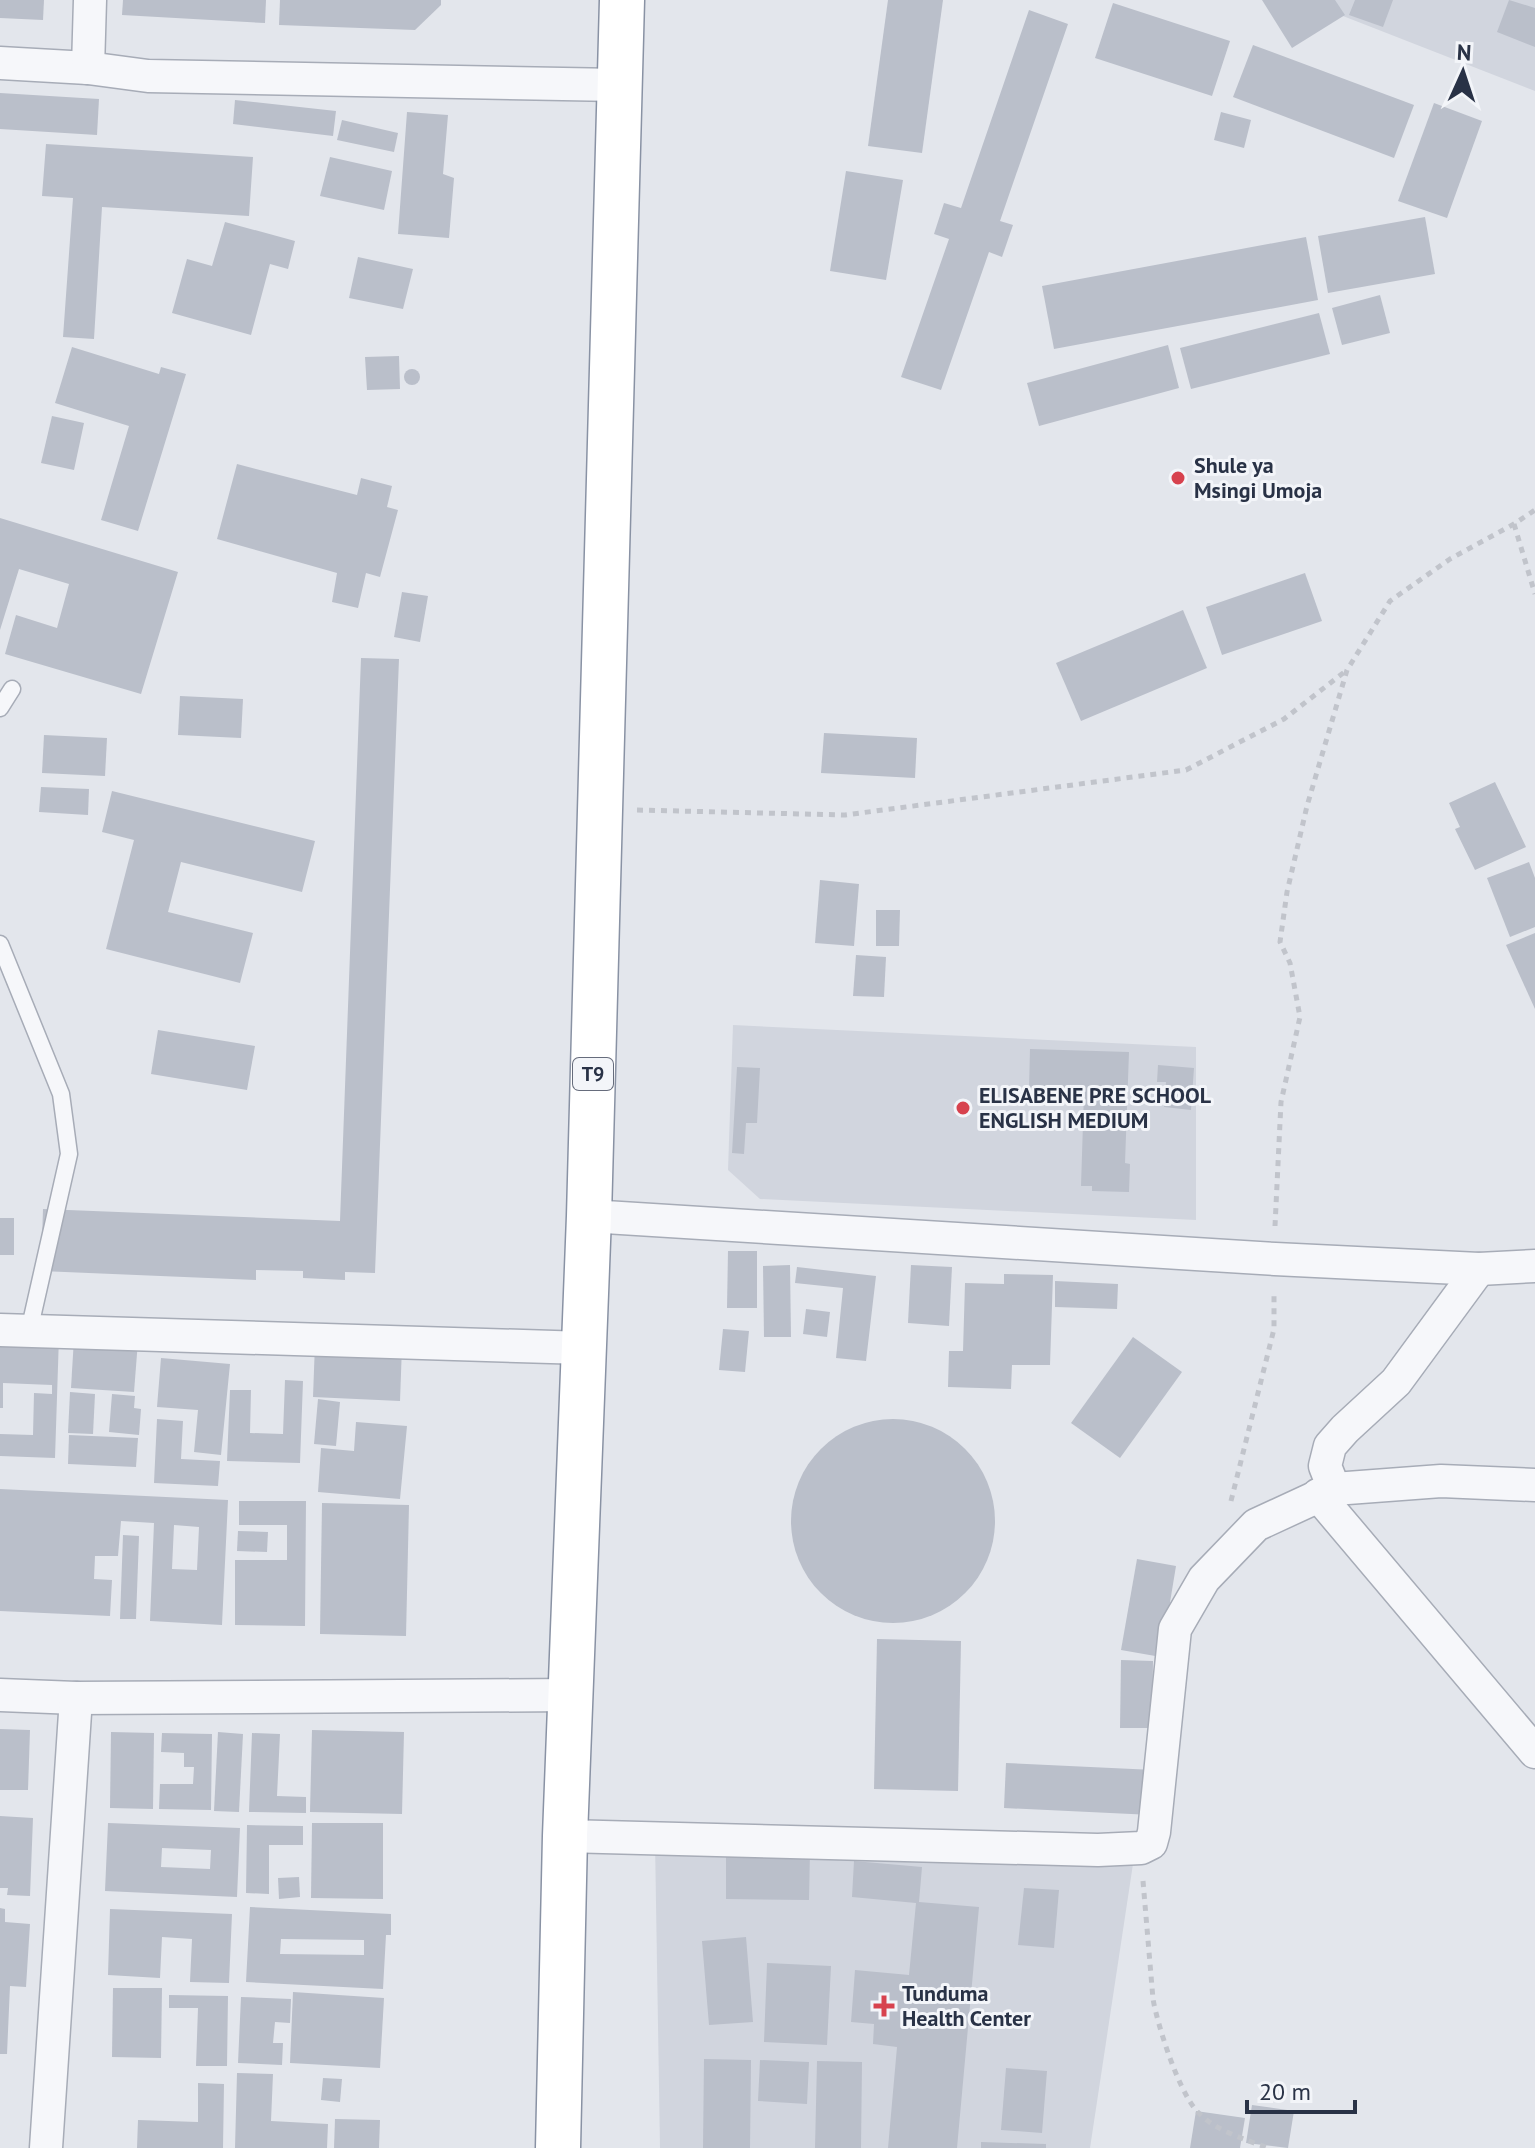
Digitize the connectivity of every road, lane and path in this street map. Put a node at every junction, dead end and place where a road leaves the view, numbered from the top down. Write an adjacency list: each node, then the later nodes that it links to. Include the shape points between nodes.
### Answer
1 (90, 0): 4 (street)
2 (622, 0): 5 (highway, T9)
3 (0, 63): 4 (street)
4 (88, 68): 5 (street, via 148,76)
5 (618, 85): 14 (highway, T9)
6 (1535, 510): 7 (path)
7 (1514, 524): 8 (path); 9 (path, via 1450,559 1390,601)
8 (1535, 594)
9 (1347, 670): 12 (path, via 1284,719 1186,770 845,815); 15 (path, via 1307,806 1280,942 1290,963 1300,1017 1281,1102)
10 (12, 689): 11 (lane)
11 (0, 708)
12 (631, 810)
13 (0, 944): 18 (lane, via 61,1094 69,1154)
14 (589, 1216): 15 (street); 19 (highway, T9)
15 (1275, 1259): 17 (street); 22 (path, via 1274,1329)
16 (1535, 1266): 17 (street)
17 (1479, 1269): 21 (street, via 1396,1382 1330,1446)
18 (15, 1331): 19 (street)
19 (585, 1348): 24 (highway, T9)
20 (1535, 1485): 21 (street, via 1441,1481)
21 (1326, 1492): 26 (street); 28 (street, via 1256,1525 1204,1579 1175,1629 1154,1832 1151,1843)
22 (1228, 1508)
23 (0, 1695): 25 (street)
24 (571, 1695): 25 (street); 27 (highway, T9)
25 (76, 1698): 29 (street)
26 (1535, 1752)
27 (565, 1836): 28 (street); 30 (highway, T9)
28 (1141, 1848): 31 (path, via 1156,2017 1181,2084 1197,2111 1232,2135)
29 (46, 2148)
30 (558, 2148)
31 (1268, 2148)

